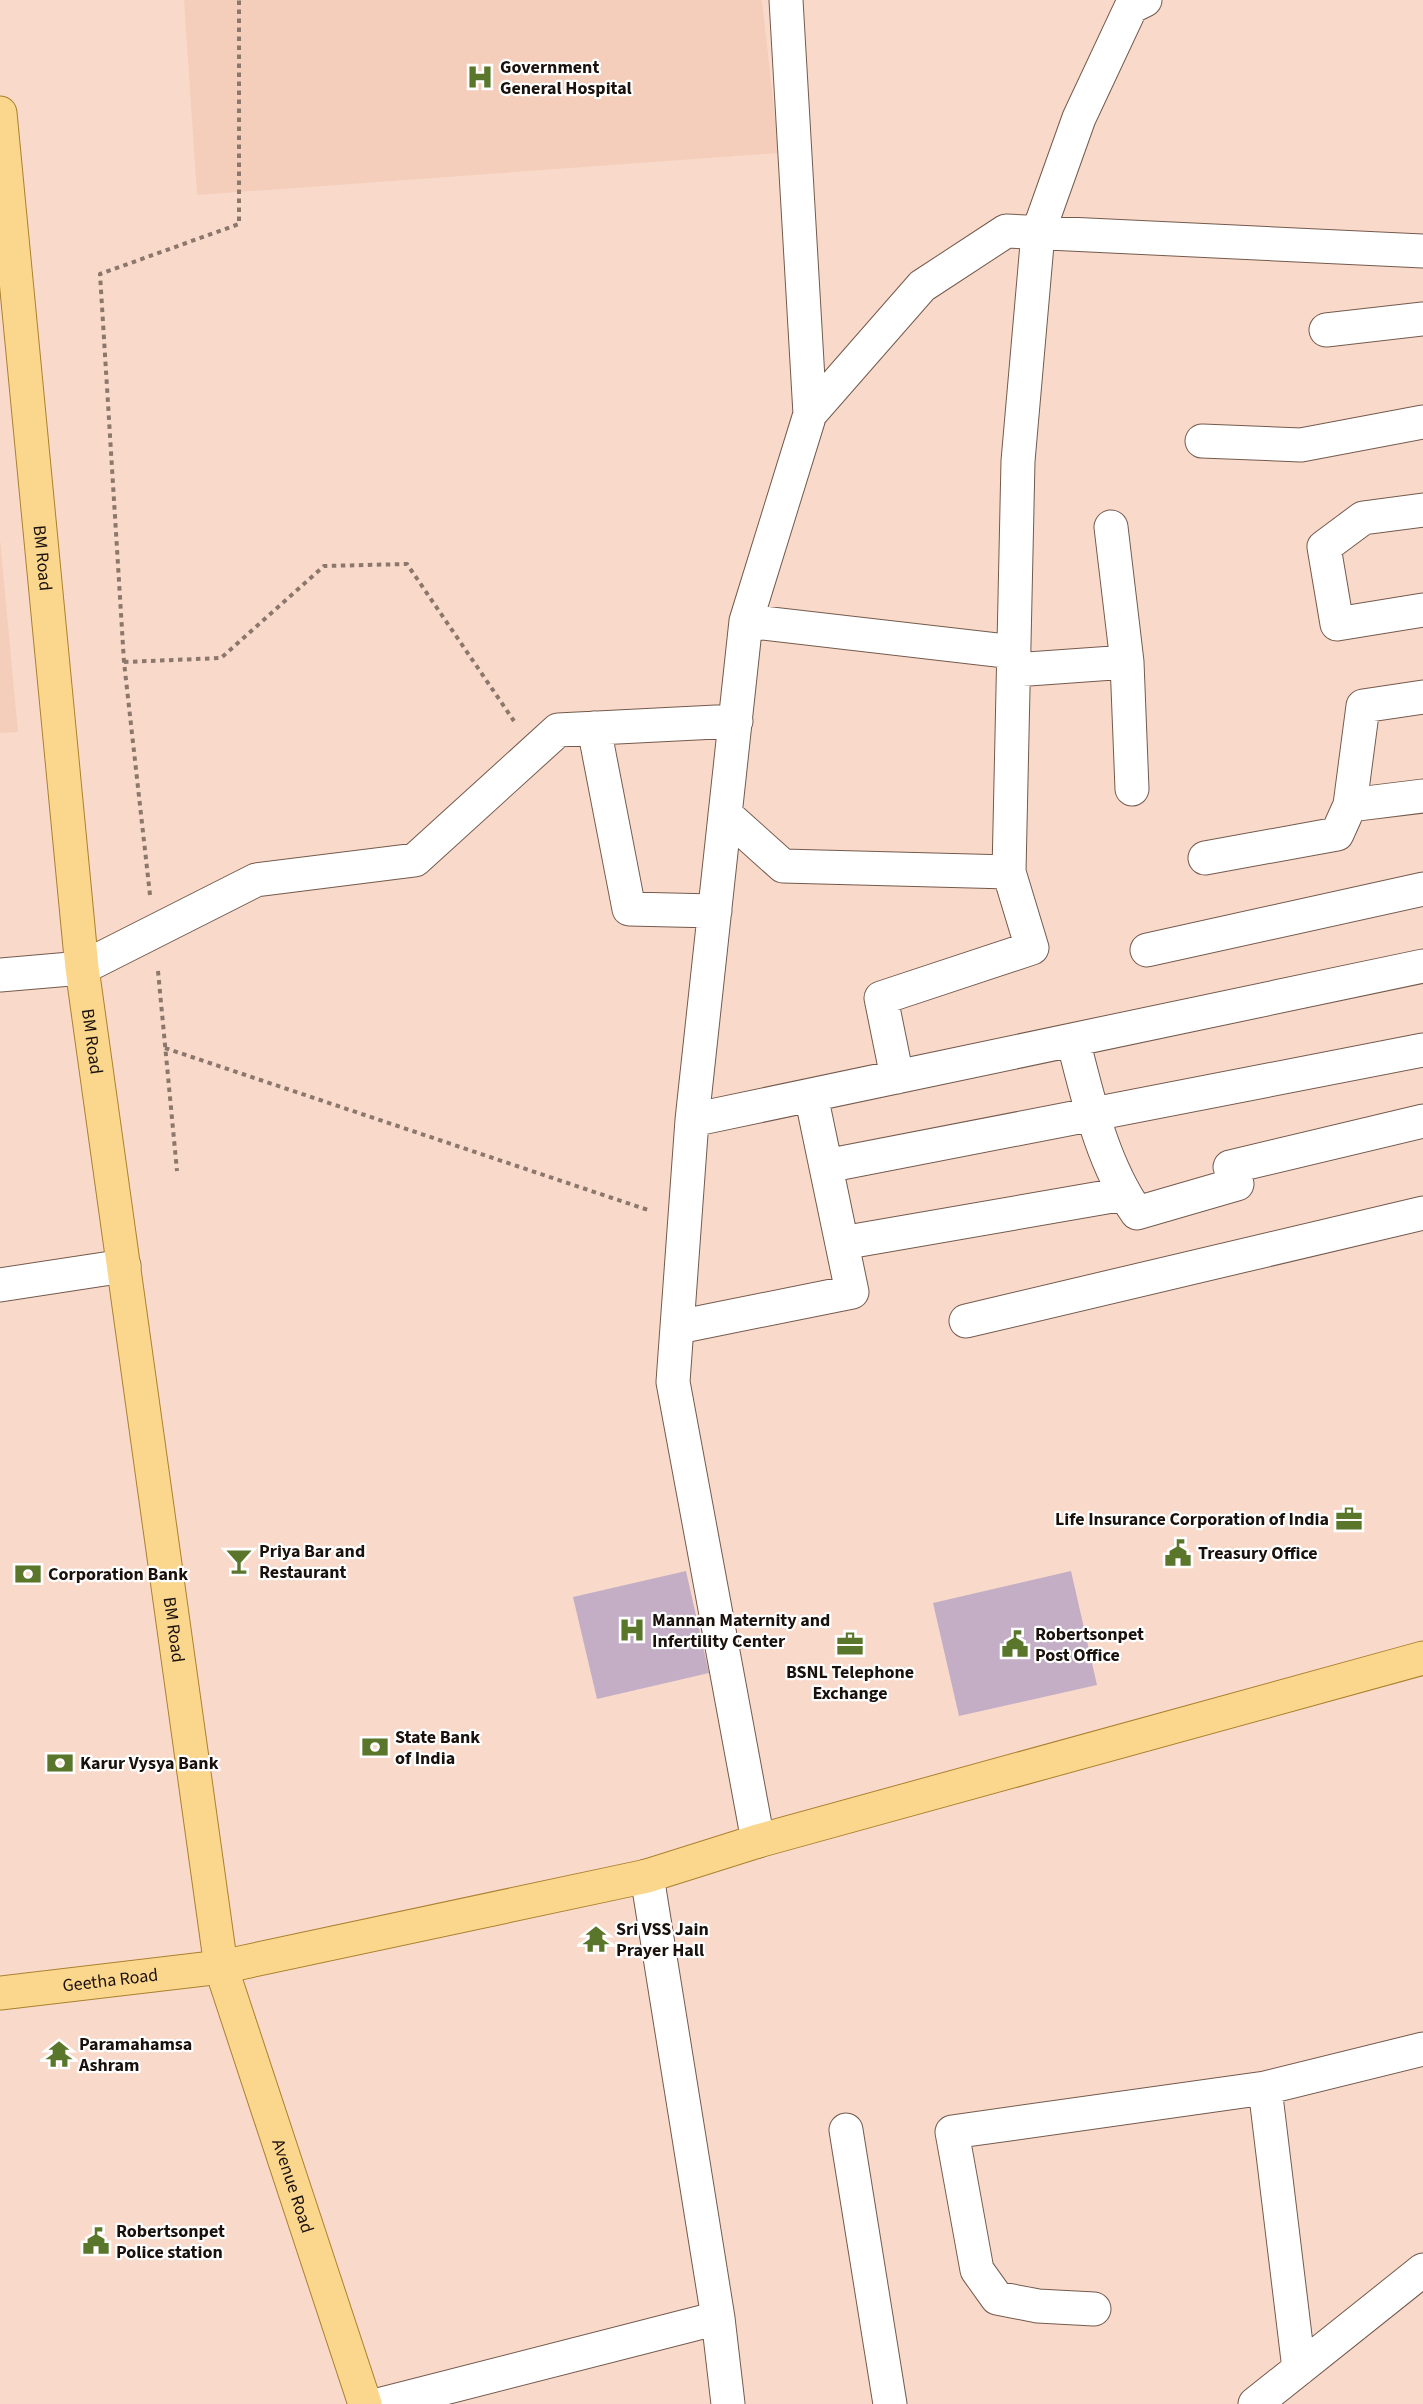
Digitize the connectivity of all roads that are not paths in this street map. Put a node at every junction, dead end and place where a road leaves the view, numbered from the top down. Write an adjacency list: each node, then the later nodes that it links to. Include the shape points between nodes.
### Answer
1 (786, 0): 8 (street)
2 (1145, 0): 4 (street, via 1131,7 1079,118)
3 (0, 113): 30 (main road, BM Road)
4 (1038, 233): 5 (street); 8 (street, via 1006,231 922,286); 15 (street, via 1018,461)
5 (1423, 251)
6 (1423, 319): 7 (street)
7 (1326, 330)
8 (810, 414): 14 (street)
9 (1423, 422): 10 (street, via 1301,445)
10 (1202, 441)
11 (1423, 510): 13 (street, via 1363,518 1324,547 1337,624)
12 (1111, 527): 16 (street)
13 (1423, 610)
14 (747, 621): 15 (street); 18 (street)
15 (1014, 661): 16 (street); 25 (street)
16 (1127, 662): 20 (street)
17 (1423, 697): 22 (street, via 1363,706)
18 (736, 721): 19 (street); 23 (street)
19 (594, 728): 27 (street, via 629,909); 30 (street, via 558,730 415,860 256,880)
20 (1132, 789)
21 (1423, 796): 22 (street)
22 (1350, 805): 24 (street, via 1337,834)
23 (725, 814): 25 (street, via 783,866); 27 (street)
24 (1206, 858)
25 (1009, 872): 34 (street, via 1032,948 881,998)
26 (1423, 890): 28 (street)
27 (715, 911): 37 (street)
28 (1147, 950)
29 (1423, 966): 32 (street)
30 (82, 968): 31 (street); 43 (main road, BM Road)
31 (0, 975)
32 (1073, 1040): 34 (street); 36 (street)
33 (1423, 1050): 36 (street)
34 (897, 1077): 35 (street)
35 (811, 1095): 37 (street); 39 (street)
36 (1092, 1114): 39 (street); 40 (street)
37 (692, 1120): 46 (street)
38 (1423, 1121): 40 (street, via 1230,1167 1237,1184 1137,1213)
39 (826, 1166): 42 (street)
40 (1124, 1194): 42 (street)
41 (1423, 1213): 45 (street)
42 (842, 1243): 46 (street, via 852,1292)
43 (124, 1266): 44 (street); 50 (main road, BM Road)
44 (0, 1285)
45 (966, 1321)
46 (678, 1327): 48 (street, via 674,1382)
47 (1423, 1658): 48 (main road, Geetha Road)
48 (758, 1841): 49 (main road, Geetha Road)
49 (647, 1876): 50 (main road, Geetha Road); 57 (street)
50 (221, 1967): 51 (main road, Geetha Road); 59 (main road, Avenue Road)
51 (0, 1993)
52 (1423, 2049): 53 (street)
53 (1266, 2088): 56 (street, via 952,2132 977,2270 997,2298 1038,2306); 58 (street)
54 (846, 2130): 62 (street)
55 (1423, 2270): 58 (street)
56 (1094, 2309)
57 (718, 2318): 60 (street); 61 (street)
58 (1299, 2369): 63 (street)
59 (365, 2404)
60 (382, 2404)
61 (728, 2404)
62 (890, 2404)
63 (1256, 2404)

